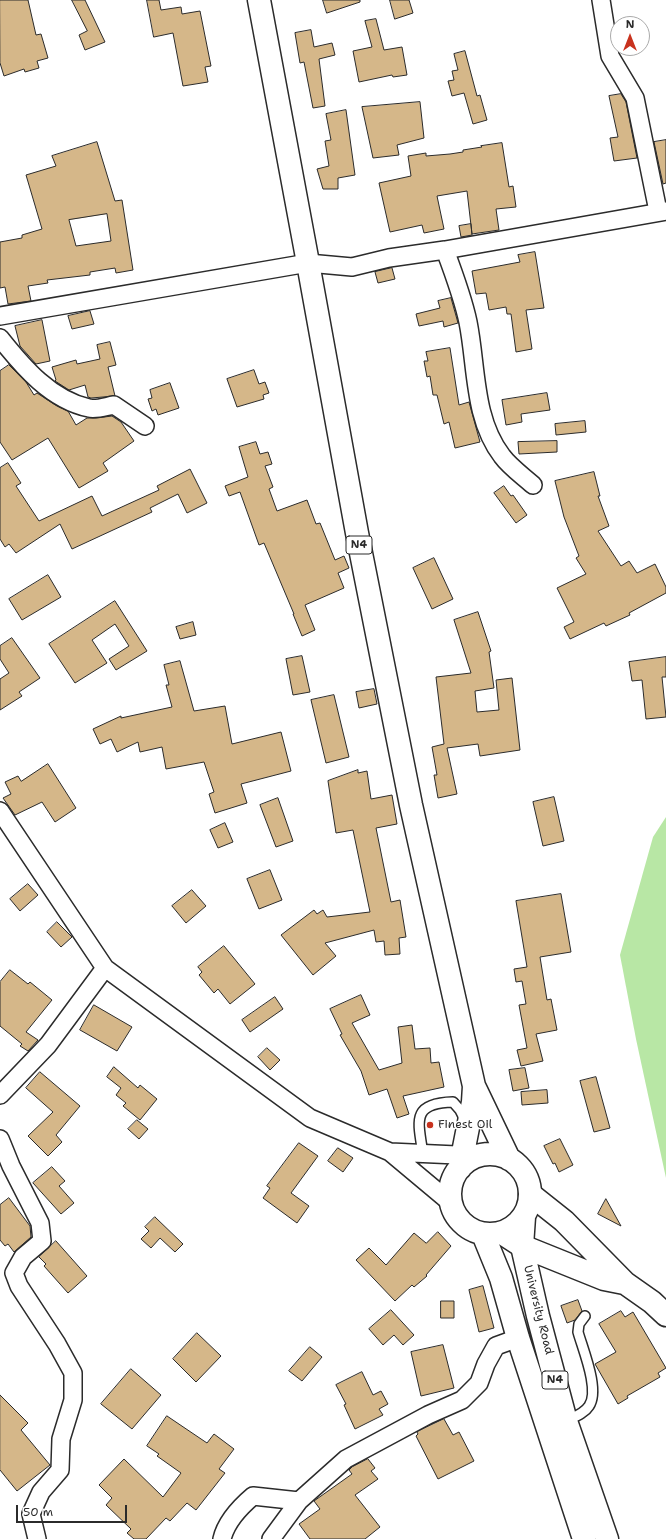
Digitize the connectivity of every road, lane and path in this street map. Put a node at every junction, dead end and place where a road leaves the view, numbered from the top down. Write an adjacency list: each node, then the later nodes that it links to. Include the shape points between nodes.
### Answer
1 (259, 0): 5 (main road, N4)
2 (601, 0): 3 (street, via 610,56 635,98)
3 (662, 211): 4 (street)
4 (445, 250): 5 (street, via 389,258 352,267); 9 (street, via 468,322 478,394 487,429 502,457)
5 (308, 263): 6 (street); 12 (main road, N4, via 357,533 411,804)
6 (0, 316)
7 (0, 338): 8 (street, via 26,369 66,400 91,409 114,405)
8 (145, 426)
9 (533, 485)
10 (0, 811): 11 (street)
11 (105, 968): 13 (street, via 48,1045); 16 (street, via 310,1118)
12 (474, 1086): 14 (main road, N4); 18 (main road, N4)
13 (0, 1095)
14 (468, 1127): 17 (lane, via 460,1110 452,1102 438,1102 426,1107 420,1116); 19 (main road, N4)
15 (0, 1139): 31 (street, via 40,1223 42,1241 22,1257 14,1273 19,1286 73,1372 72,1400 62,1439 60,1470 41,1492 31,1514)
16 (390, 1152): 17 (street); 21 (street)
17 (423, 1154): 19 (street)
18 (509, 1159): 19 (main road, N4, via 491,1154); 20 (main road, N4, via 525,1174)
19 (467, 1160): 21 (main road, N4, via 451,1184)
20 (530, 1194): 22 (main road, N4); 25 (main road, via 564,1221)
21 (451, 1203): 23 (main road, via 454,1212 466,1226 474,1231)
22 (524, 1217): 23 (main road, via 510,1229); 24 (main road, University Road / N4)
23 (492, 1234): 24 (main road); 28 (main road, University Road / N4)
24 (522, 1246): 25 (main road, via 604,1279); 29 (main road, University Road / N4)
25 (625, 1283): 26 (main road)
26 (666, 1315)
27 (585, 1316): 29 (lane, via 579,1324 578,1332 593,1385 593,1397 583,1413)
28 (518, 1338): 30 (street, via 496,1346 478,1383 462,1400 428,1415 346,1459); 34 (main road, University Road / N4)
29 (566, 1421): 35 (main road, University Road / N4)
30 (299, 1501): 32 (street, via 254,1496 240,1507); 33 (street)
31 (37, 1539)
32 (222, 1539)
33 (271, 1539)
34 (584, 1539)
35 (607, 1539)

